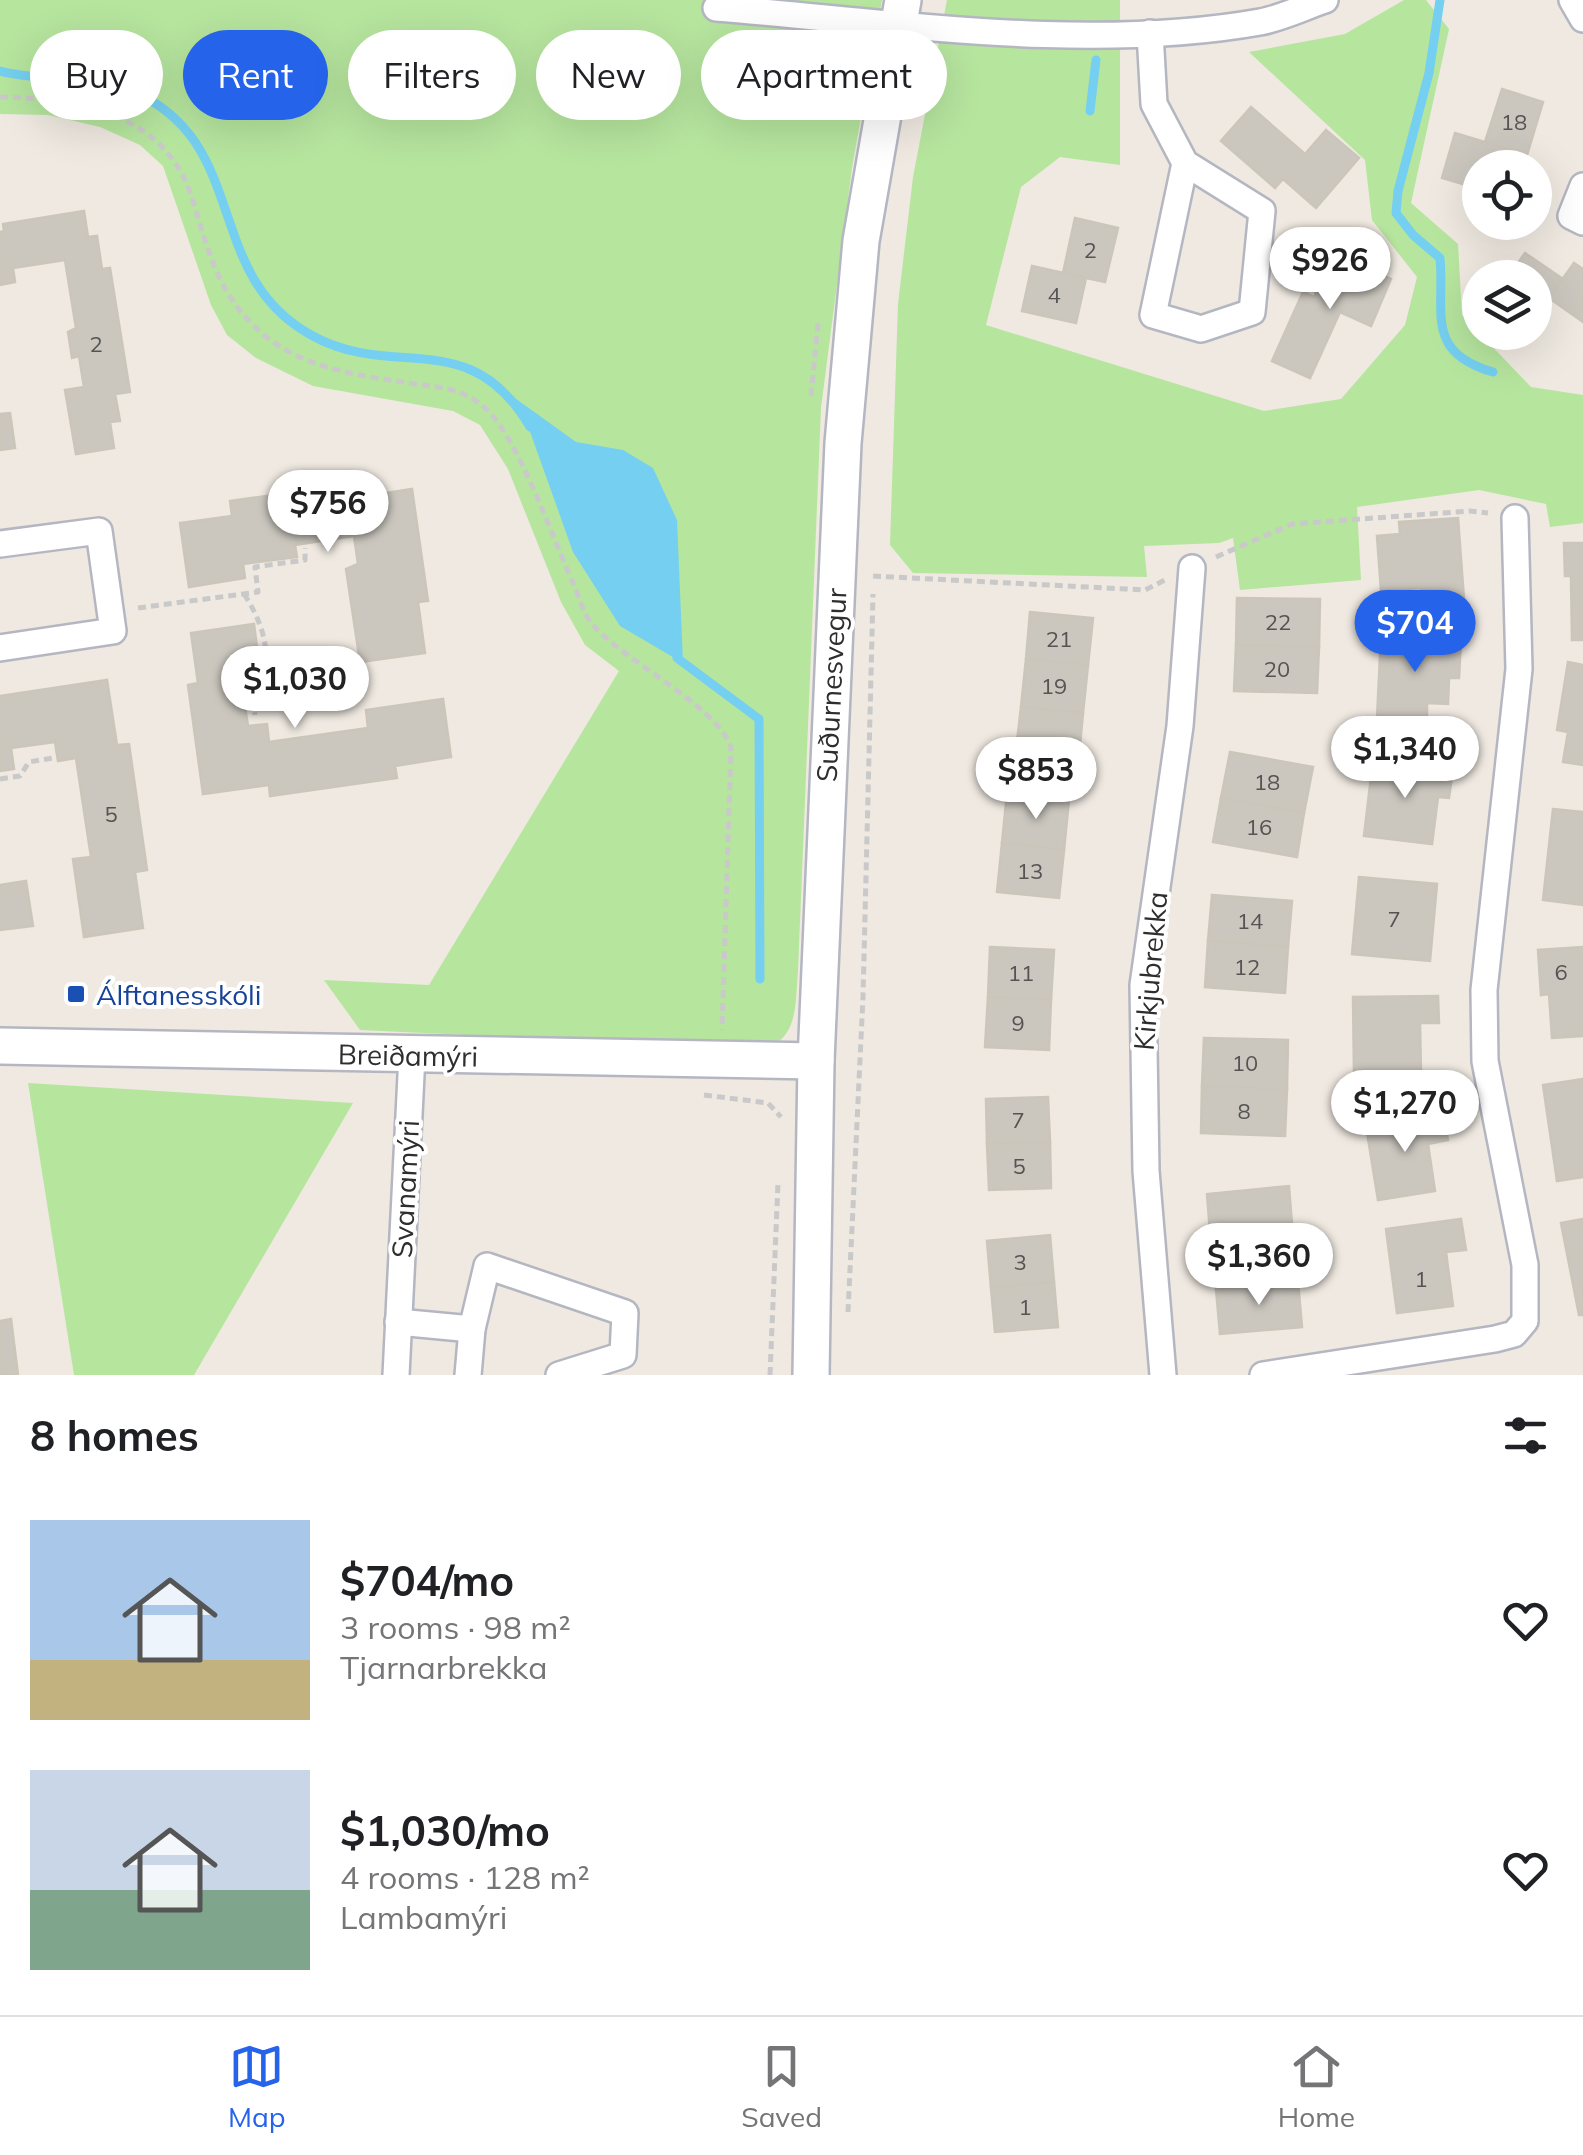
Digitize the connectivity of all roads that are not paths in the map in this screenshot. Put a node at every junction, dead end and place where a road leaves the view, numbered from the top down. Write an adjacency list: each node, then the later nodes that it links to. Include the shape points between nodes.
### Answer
1 (1325, 0): 6 (street, via 1264,21)
2 (1572, 0): 5 (street)
3 (716, 8): 4 (street)
4 (901, 12): 6 (street, via 949,26); 16 (street, Suðurnesvegur, via 852,318)
5 (1583, 19)
6 (1150, 33): 7 (street, via 1154,104)
7 (1185, 163): 7 (street, via 1262,211 1252,312 1200,329 1154,315)
8 (1583, 186): 9 (street, via 1571,216)
9 (1583, 222)
10 (1516, 518): 24 (street, via 1519,669 1484,990 1485,1061 1525,1265 1525,1321 1514,1334 1495,1339)
11 (0, 544): 13 (street, via 99,531 113,631)
12 (1192, 568): 23 (street, Kirkjubrekka, via 1182,710 1142,986 1146,1172)
13 (0, 648)
14 (0, 1046): 15 (street, Breiðamýri)
15 (412, 1055): 16 (street, Breiðamýri); 17 (street, Svanamýri)
16 (816, 1061): 22 (street, Suðurnesvegur)
17 (398, 1322): 18 (street); 19 (street, Svanamýri)
18 (472, 1329): 20 (street); 21 (street, via 487,1266 625,1313 623,1355)
19 (396, 1375)
20 (468, 1375)
21 (560, 1375)
22 (811, 1375)
23 (1163, 1375)
24 (1263, 1375)

